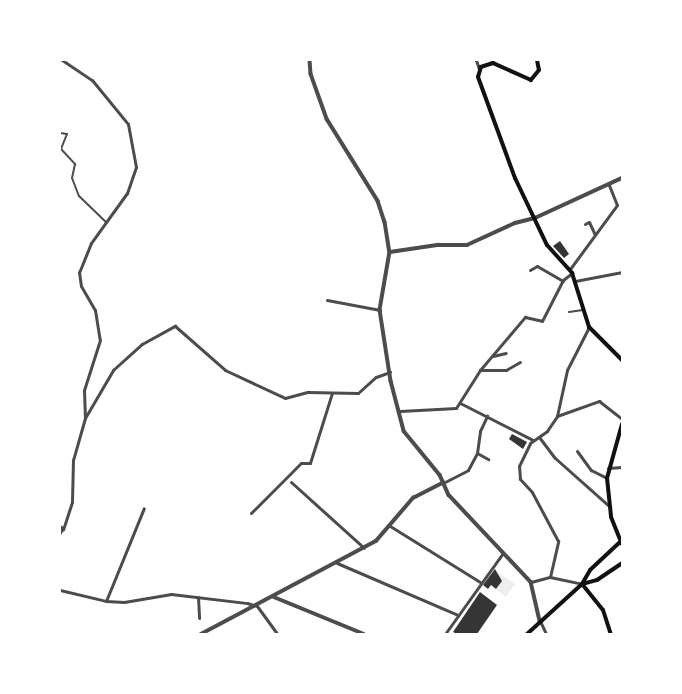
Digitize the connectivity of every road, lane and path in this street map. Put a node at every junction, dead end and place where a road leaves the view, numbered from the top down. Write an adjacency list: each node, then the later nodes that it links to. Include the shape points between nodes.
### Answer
1 (62, 60): 10 (street, via 92,80 131,132 136,174 127,193)
2 (310, 60): 13 (street, via 327,119 381,208)
3 (476, 60): 5 (street)
4 (536, 60): 5 (main road, via 540,70 531,80 498,64 484,65)
5 (479, 69): 9 (main road, via 478,77 515,178)
6 (60, 133): 10 (street, via 67,134 61,149 75,164 72,178 79,196)
7 (622, 178): 8 (street)
8 (609, 184): 9 (street, via 591,189); 12 (street, via 616,205)
9 (535, 218): 13 (street, via 515,223 468,245 438,245); 15 (main road, via 547,245)
10 (106, 222): 35 (street, via 86,251 78,278 95,310 101,333 84,390)
11 (585, 224): 12 (street, via 589,222)
12 (595, 235): 15 (street)
13 (390, 252): 21 (street)
14 (530, 270): 17 (street, via 537,266)
15 (570, 270): 17 (street); 18 (main road)
16 (622, 272): 18 (street)
17 (563, 281): 25 (street, via 542,321 526,317)
18 (576, 284): 20 (main road)
19 (327, 300): 21 (street)
20 (584, 309): 22 (street); 23 (main road)
21 (380, 310): 29 (street)
22 (569, 312)
23 (589, 327): 26 (main road); 34 (street, via 567,370)
24 (506, 353): 25 (street)
25 (493, 356): 28 (street)
26 (622, 360)
27 (520, 362): 28 (street, via 506,370)
28 (480, 370): 31 (street)
29 (390, 372): 30 (street, via 376,377 358,393); 32 (street)
30 (332, 393): 35 (street, via 308,392 285,398 274,395 225,370 181,328 171,327 155,335 122,362); 51 (street, via 310,463 301,463)
31 (460, 403): 32 (street, via 453,410); 33 (street)
32 (400, 411): 48 (street, via 409,440 441,476)
33 (487, 416): 40 (street); 42 (street, via 480,431)
34 (558, 416): 36 (street, via 599,401); 39 (street)
35 (85, 418): 53 (street, via 73,460 72,502)
36 (622, 419)
37 (622, 424): 38 (main road)
38 (620, 433): 45 (main road)
39 (539, 436): 40 (street); 49 (street, via 548,451)
40 (533, 440): 60 (street, via 521,462 519,474 558,541)
41 (577, 451): 46 (street, via 591,470)
42 (477, 453): 43 (street); 48 (street, via 466,472)
43 (488, 459)
44 (622, 467): 45 (street)
45 (608, 468): 46 (main road)
46 (607, 478): 49 (main road)
47 (291, 482): 56 (street)
48 (443, 483): 52 (street, via 413,498); 57 (street)
49 (610, 507): 55 (main road)
50 (144, 508): 67 (street)
51 (251, 513)
52 (390, 526): 56 (street); 61 (street)
53 (62, 528): 54 (street)
54 (60, 534)
55 (621, 543): 63 (main road, via 590,570)
56 (364, 548): 58 (street)
57 (503, 553): 61 (street); 62 (street)
58 (337, 563): 66 (street); 69 (street)
59 (622, 563): 63 (main road, via 597,580)
60 (550, 577): 62 (street); 63 (street)
61 (480, 582): 69 (street)
62 (531, 582): 71 (street)
63 (582, 584): 71 (main road); 78 (main road, via 603,610)
64 (60, 590): 67 (street)
65 (198, 597): 67 (street, via 171,594 124,602); 68 (street); 70 (street)
66 (274, 597): 68 (street); 74 (street)
67 (106, 601)
68 (256, 606): 72 (street); 73 (street)
69 (458, 615): 75 (street)
70 (199, 618)
71 (540, 621): 76 (main road); 77 (street)
72 (202, 634)
73 (277, 634)
74 (364, 634)
75 (445, 634)
76 (527, 634)
77 (546, 634)
78 (611, 634)

